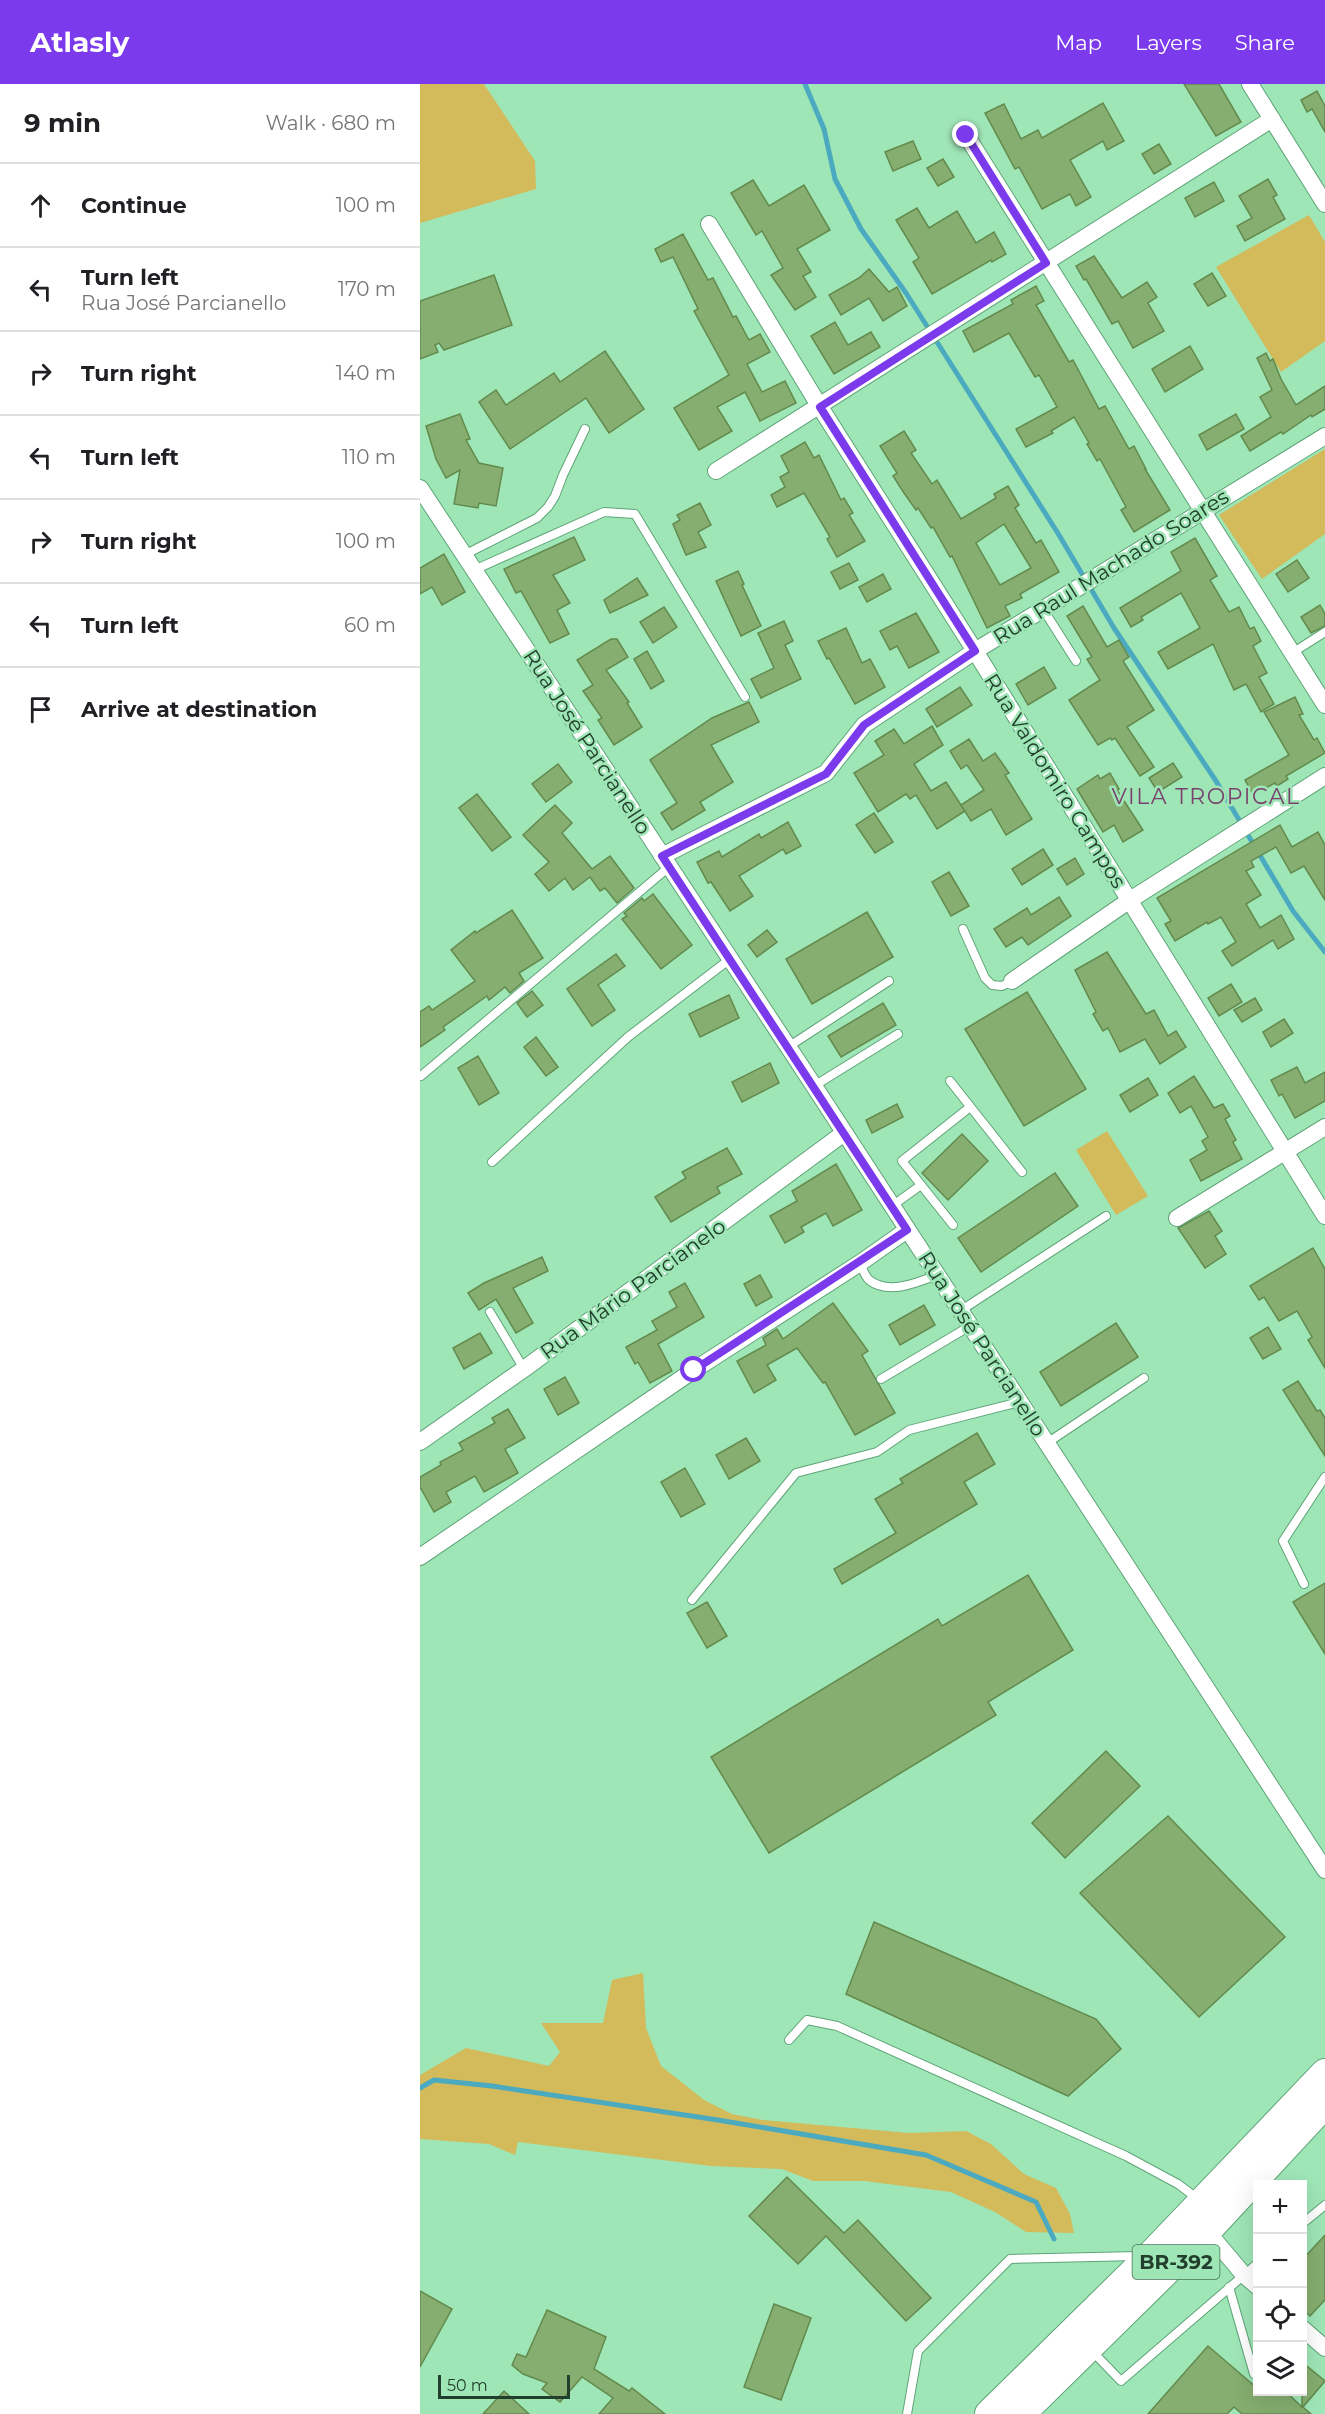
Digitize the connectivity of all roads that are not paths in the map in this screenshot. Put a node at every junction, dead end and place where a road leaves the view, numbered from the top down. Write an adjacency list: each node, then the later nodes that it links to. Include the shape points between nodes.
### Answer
1 (1250, 84): 2 (street)
2 (1272, 119): 4 (street); 6 (street)
3 (966, 135): 6 (street)
4 (1325, 204)
5 (709, 224): 7 (street, Rua Valdomiro Campos)
6 (1046, 263): 7 (street); 12 (street)
7 (820, 407): 10 (street); 17 (street, Rua Valdomiro Campos)
8 (585, 429): 13 (lane, via 548,507 537,518)
9 (1325, 436): 12 (street, Rua Raul Machado Soares)
10 (716, 471)
11 (420, 488): 13 (street, Rua José Parcianello)
12 (1203, 511): 15 (street, Rua Raul Machado Soares); 18 (street)
13 (464, 555): 14 (street, Rua José Parcianello)
14 (474, 570): 20 (lane, via 604,512 635,514); 23 (street, Rua José Parcianello)
15 (1043, 609): 17 (street, Rua Raul Machado Soares); 19 (lane)
16 (1325, 632): 18 (lane)
17 (975, 651): 23 (street, Rua Raul Machado Soares, via 864,725 826,774); 24 (street, Rua Valdomiro Campos)
18 (1292, 653): 21 (street)
19 (1076, 661)
20 (745, 697)
21 (1325, 705)
22 (1325, 776): 24 (street)
23 (666, 861): 26 (street, Rua José Parcianello); 31 (lane)
24 (1130, 900): 28 (street); 37 (street, Rua Valdomiro Campos)
25 (963, 928): 28 (lane, via 985,978 992,985)
26 (730, 959): 30 (street, Rua José Parcianello); 38 (lane, via 628,1037)
27 (889, 981): 30 (lane)
28 (1012, 981)
29 (898, 1034): 33 (lane)
30 (788, 1047): 33 (street, Rua José Parcianello)
31 (421, 1076)
32 (950, 1081): 34 (lane)
33 (814, 1086): 36 (street, Rua José Parcianello)
34 (970, 1107): 39 (lane); 40 (lane, via 902,1161)
35 (1325, 1127): 37 (street)
36 (844, 1133): 41 (street, Rua José Parcianello); 52 (street, Rua Mário Parcianelo)
37 (1284, 1152): 43 (street, Rua Valdomiro Campos); 44 (street)
38 (492, 1162)
39 (1022, 1172)
40 (921, 1185): 41 (lane); 45 (lane)
41 (892, 1206): 46 (street, Rua José Parcianello)
42 (1106, 1216): 49 (lane)
43 (1325, 1216)
44 (1177, 1218)
45 (953, 1225)
46 (907, 1230): 47 (street); 48 (street, Rua José Parcianello)
47 (860, 1263): 48 (lane, via 868,1279 885,1288 915,1284); 59 (street, via 694,1370)
48 (937, 1275): 49 (street, Rua José Parcianello)
49 (960, 1311): 51 (street, Rua José Parcianello)
50 (490, 1312): 52 (lane)
51 (970, 1326): 54 (lane); 55 (street, Rua José Parcianello)
52 (524, 1369): 56 (street, Rua Mário Parcianelo)
53 (1144, 1378): 57 (lane)
54 (882, 1379)
55 (1019, 1402): 57 (street, Rua José Parcianello); 61 (lane, via 909,1430 877,1452 796,1473)
56 (420, 1442)
57 (1047, 1443): 62 (street, Rua José Parcianello)
58 (1325, 1477): 60 (lane, via 1283,1540)
59 (420, 1557)
60 (1304, 1584)
61 (692, 1600)
62 (1325, 1870)
63 (789, 2040): 66 (lane, via 807,2020 837,2026 1126,2156)
64 (1325, 2073): 66 (highway, BR-392)
65 (1325, 2104): 69 (highway, BR-392)
66 (1201, 2201): 70 (highway, BR-392)
67 (1325, 2205): 68 (lane)
68 (1307, 2220)
69 (1207, 2231): 72 (street); 76 (highway, BR-392)
70 (1150, 2256): 80 (lane, via 1010,2259 918,2350); 81 (highway, BR-392)
71 (1253, 2267): 72 (lane)
72 (1244, 2275): 73 (street); 74 (lane)
73 (1253, 2283)
74 (1229, 2287): 76 (lane, via 1121,2381); 78 (lane)
75 (1307, 2332): 77 (street)
76 (1089, 2348): 79 (highway, BR-392)
77 (1325, 2348)
78 (1253, 2371)
79 (1023, 2413)
80 (907, 2414)
81 (989, 2414)

